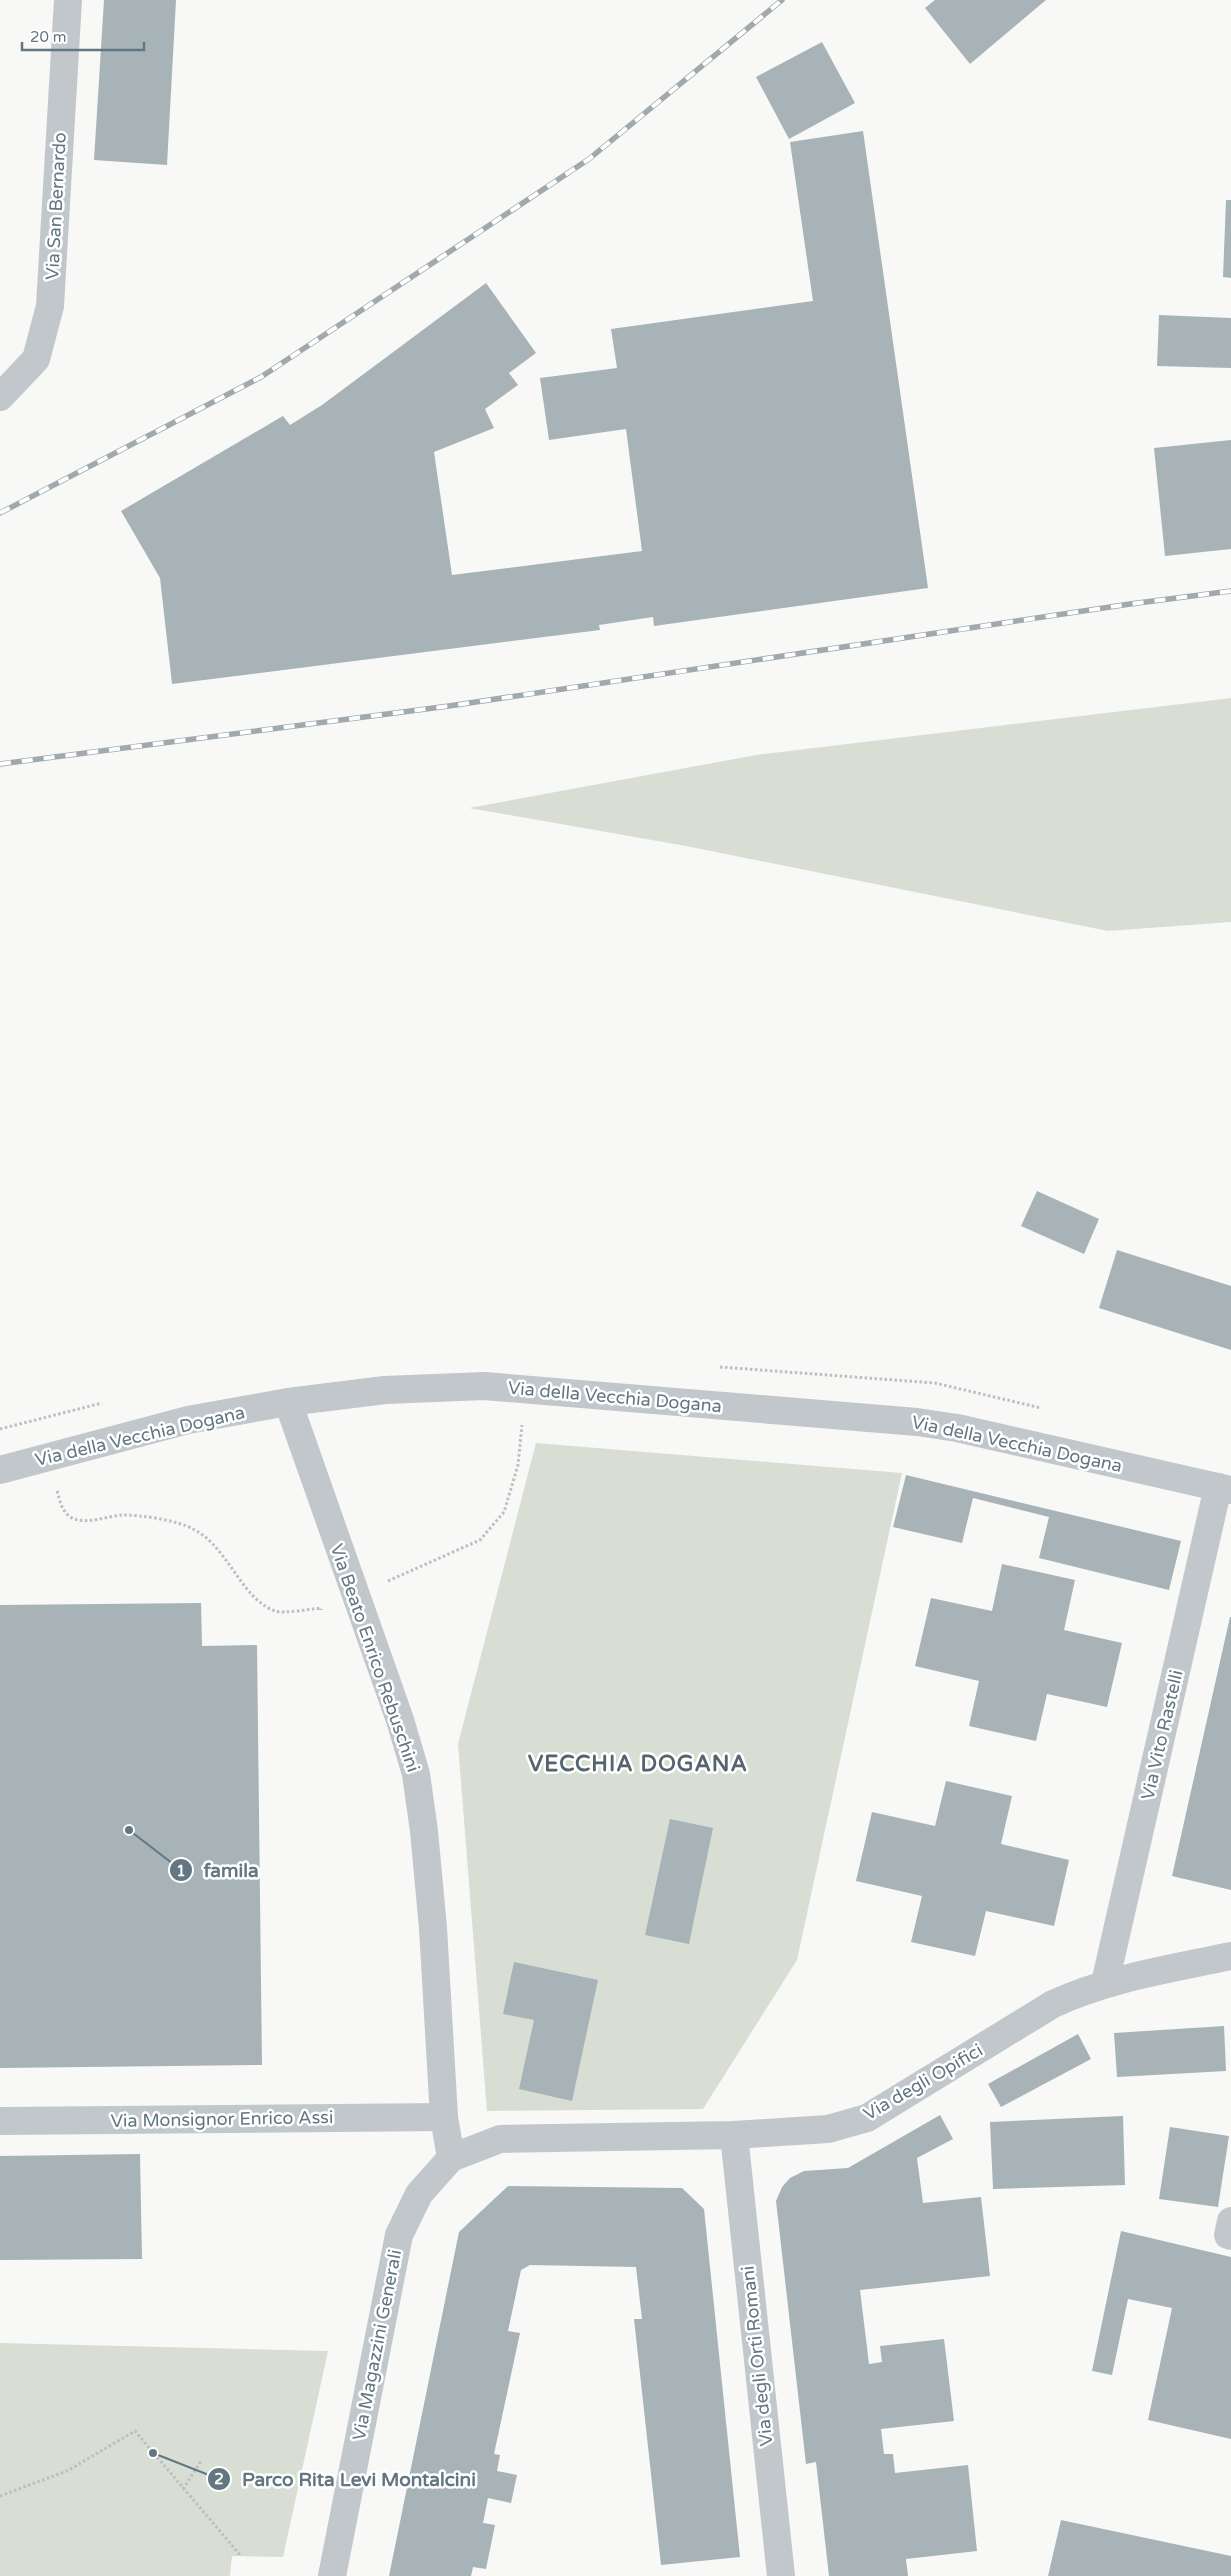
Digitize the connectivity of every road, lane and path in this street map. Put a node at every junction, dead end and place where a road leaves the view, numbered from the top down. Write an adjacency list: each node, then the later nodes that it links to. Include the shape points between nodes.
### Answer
1 (68, 0): 2 (street, Via San Bernardo, via 50,306 36,359)
2 (0, 397)
3 (526, 1390): 4 (street, Via della Vecchia Dogana, via 484,1386 385,1390); 7 (street, Via della Vecchia Dogana, via 925,1423); 8 (path, via 518,1465 504,1512 480,1540)
4 (288, 1402): 5 (street, Via della Vecchia Dogana, via 188,1420); 8 (street, Via Beato Enrico Rebuschini)
5 (45, 1458): 6 (street, Via della Vecchia Dogana); 9 (path, via 64,1512 74,1518 89,1520 123,1515 193,1528 218,1547 256,1599 276,1612)
6 (0, 1470)
7 (1224, 1488): 12 (street, Via Vito Rastelli)
8 (356, 1597): 9 (path); 13 (street, Via Beato Enrico Rebuschini, via 416,1774 433,1928)
9 (320, 1608): 10 (path)
10 (324, 1617)
11 (1231, 1956): 12 (street, Via degli Opifici)
12 (1105, 1983): 15 (street, Via degli Opifici, via 1053,2004 867,2118 828,2129)
13 (444, 2117): 14 (street, Via Monsignor Enrico Assi); 16 (street, Via Beato Enrico Rebuschini)
14 (0, 2121)
15 (734, 2135): 16 (street, Via degli Opifici, via 500,2139); 24 (street, Via degli Orti Romani)
16 (451, 2158): 23 (street, Via Magazzini Generali, via 419,2194 399,2235)
17 (1231, 2221): 18 (street, via 1228,2235)
18 (1231, 2236)
19 (201, 2461): 20 (path)
20 (183, 2489): 21 (path, via 135,2431 67,2471); 22 (path)
21 (0, 2496)
22 (241, 2556)
23 (332, 2576)
24 (781, 2576)

